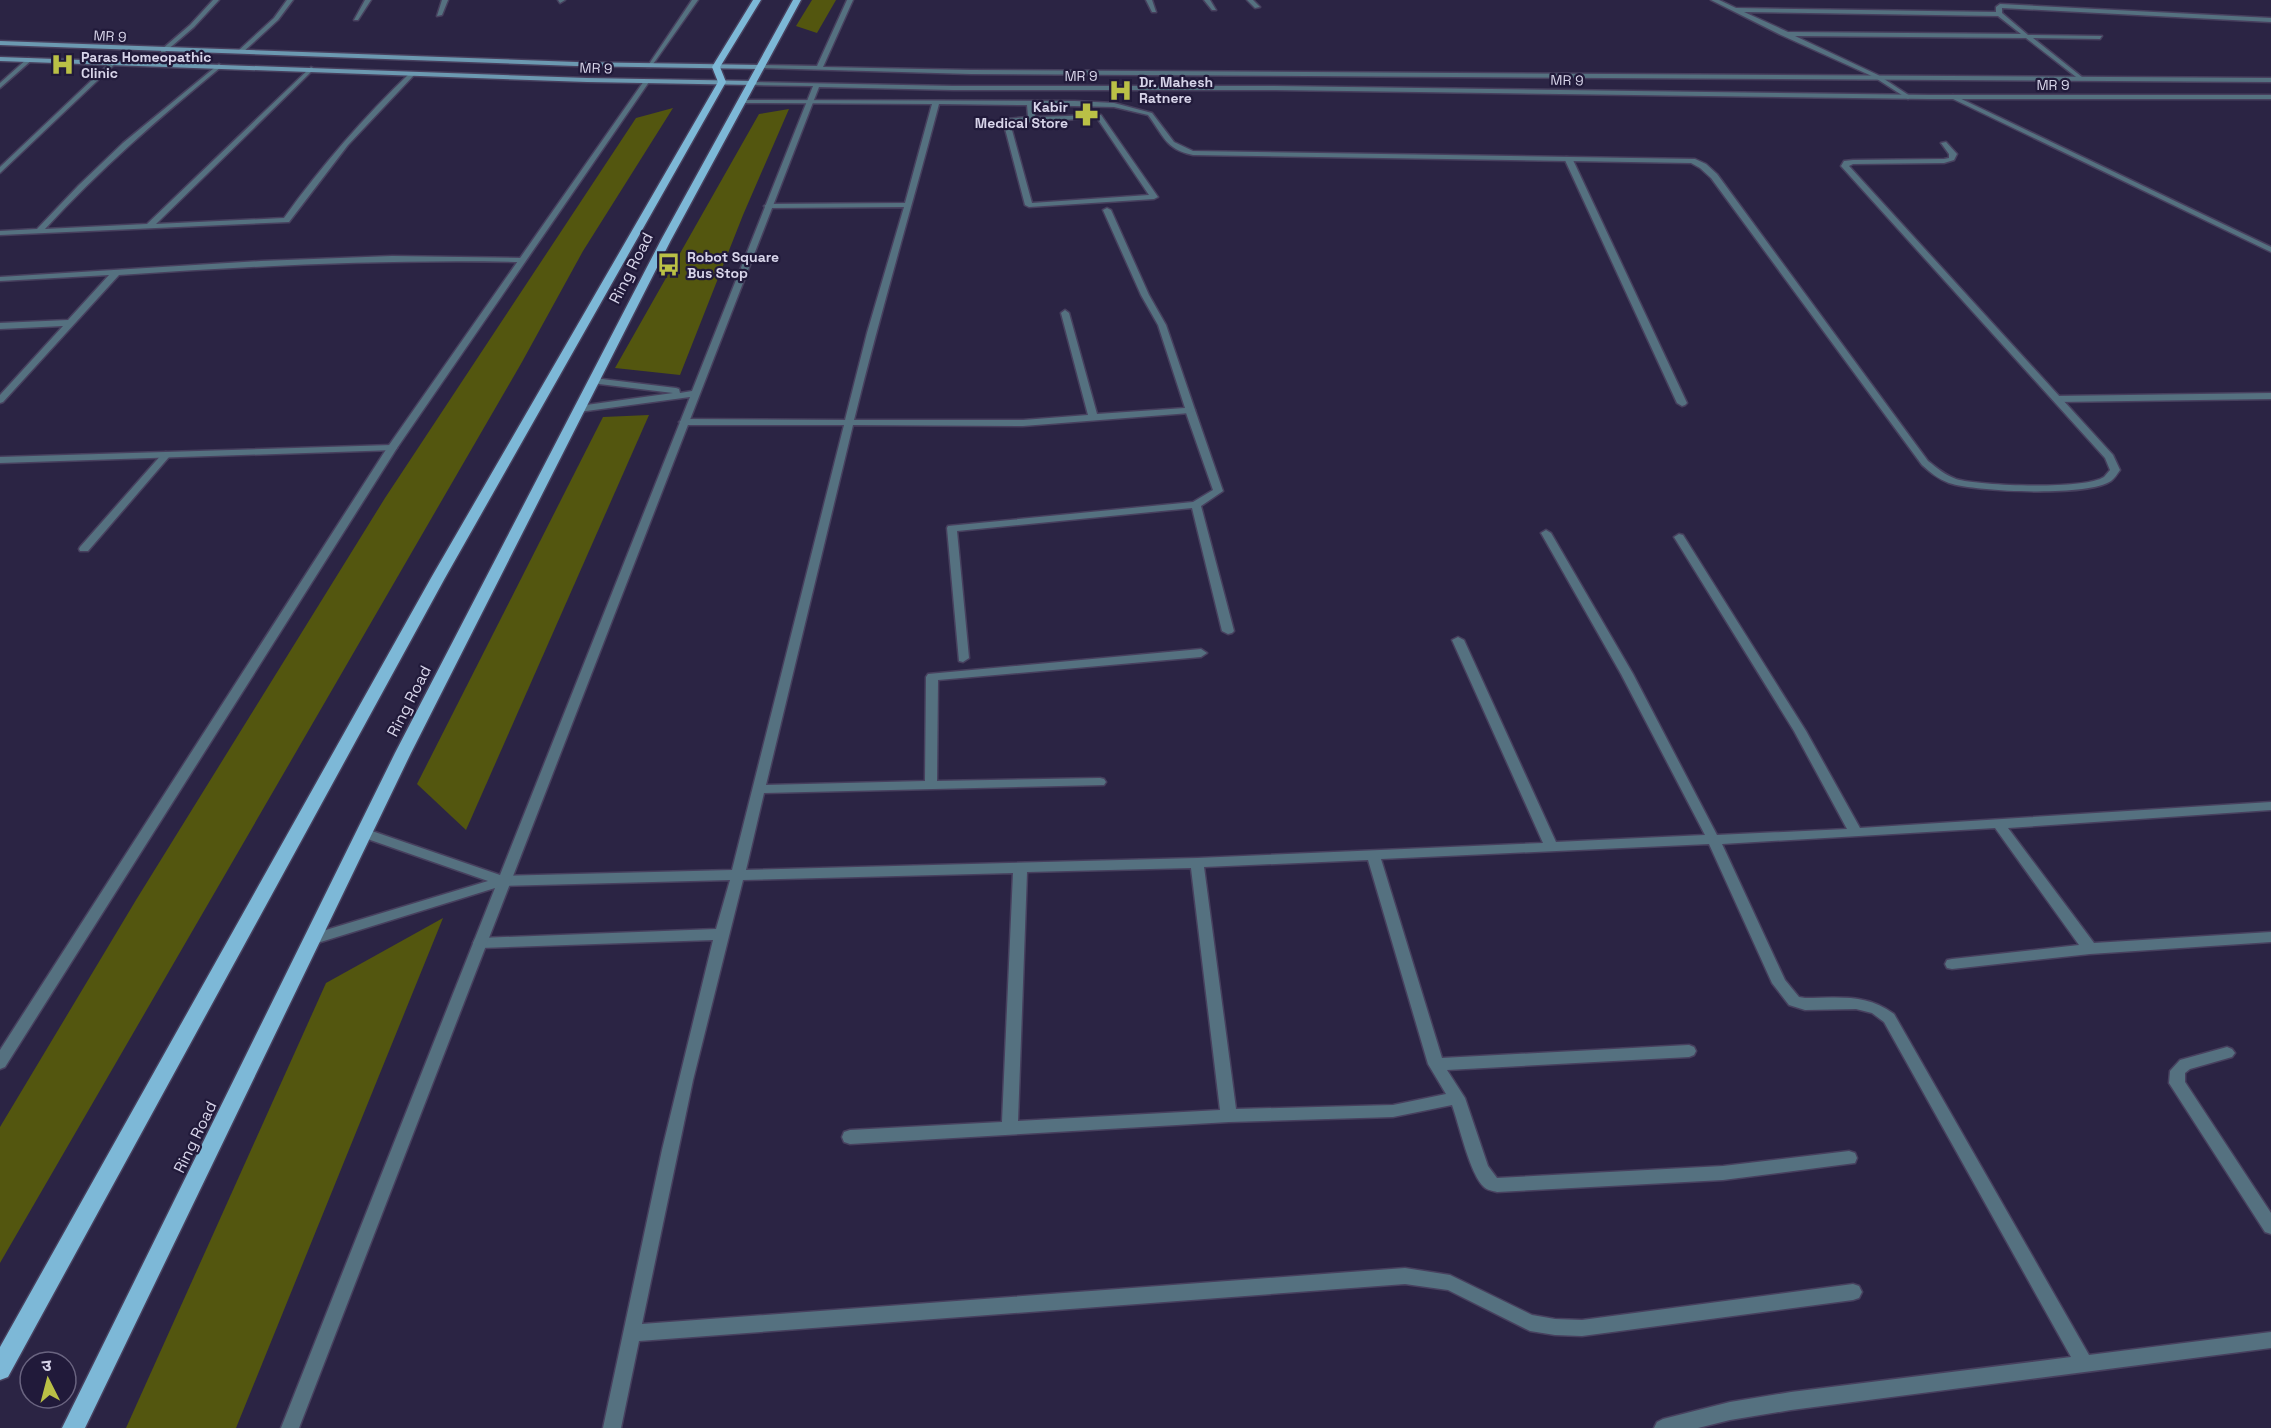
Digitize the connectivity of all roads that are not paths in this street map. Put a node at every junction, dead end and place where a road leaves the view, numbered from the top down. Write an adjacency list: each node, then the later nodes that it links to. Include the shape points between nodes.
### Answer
1 (216, 0): 26 (street)
2 (290, 0): 27 (street, via 276,19)
3 (368, 0): 20 (street)
4 (445, 0): 19 (street)
5 (695, 0): 32 (street)
6 (757, 0): 33 (main road)
7 (797, 0): 34 (main road, Ring Road)
8 (850, 0): 36 (street)
9 (1149, 0): 17 (street)
10 (1207, 0): 15 (street)
11 (1250, 0): 14 (street)
12 (1714, 0): 16 (street)
13 (1998, 3): 18 (street); 21 (street)
14 (1257, 7)
15 (1214, 9)
16 (1734, 10): 18 (street); 22 (street)
17 (1154, 11)
18 (1999, 14): 23 (street)
19 (439, 15)
20 (356, 19)
21 (2271, 20)
22 (1783, 34): 23 (street); 38 (street)
23 (2027, 37): 24 (street); 39 (street)
24 (2100, 37)
25 (0, 44): 26 (main road, MR 9)
26 (163, 51): 27 (main road, MR 9)
27 (240, 52): 32 (main road, MR 9)
28 (0, 58): 29 (main road, MR 9)
29 (30, 60): 30 (main road, MR 9); 45 (street)
30 (114, 62): 31 (main road, MR 9); 58 (street)
31 (219, 66): 35 (main road, MR 9); 63 (street, via 129,140 80,185)
32 (649, 66): 33 (main road, MR 9)
33 (716, 67): 34 (main road, MR 9); 42 (main road)
34 (761, 67): 36 (street, MR 9); 43 (main road, Ring Road)
35 (310, 69): 37 (main road, MR 9); 62 (street)
36 (819, 69): 38 (street, MR 9)
37 (413, 73): 41 (main road, MR 9); 62 (street, via 321,169 286,220)
38 (1876, 76): 39 (street, MR 9); 47 (street)
39 (2080, 78): 40 (street, MR 9)
40 (2271, 80)
41 (646, 82): 42 (main road, MR 9); 66 (street)
42 (722, 82): 43 (main road, MR 9); 128 (main road, Ring Road, via 438,578)
43 (754, 83): 44 (street, MR 9); 50 (main road, Ring Road)
44 (817, 84): 46 (street, MR 9); 51 (street)
45 (0, 86)
46 (1094, 88): 47 (street, MR 9); 54 (street)
47 (1908, 97): 48 (street, MR 9)
48 (1953, 97): 49 (street, MR 9); 65 (street)
49 (2271, 97)
50 (744, 101): 51 (street); 72 (main road, Ring Road, via 666,240)
51 (810, 101): 52 (street); 60 (street)
52 (936, 102): 53 (street); 59 (street)
53 (1030, 102): 54 (street); 55 (street)
54 (1096, 104): 57 (street, via 1150,114 1170,145 1192,153)
55 (1032, 119): 55 (street, via 1006,121 1029,205 1154,197 1099,116)
56 (1944, 143): 75 (street, via 1953,154 1952,159 1854,162 1845,166)
57 (1568, 158): 75 (street, via 1680,159 1703,166 1925,463 1942,477 1977,485 2063,488 2109,479 2115,470 2110,457); 77 (street)
58 (0, 171)
59 (909, 205): 60 (street); 82 (street)
60 (768, 206): 73 (street)
61 (1107, 210): 79 (street, via 1162,325)
62 (148, 226): 63 (street)
63 (39, 231): 64 (street)
64 (0, 233)
65 (2271, 250)
66 (522, 260): 67 (street, via 446,256); 83 (street)
67 (116, 274): 68 (street); 70 (street)
68 (0, 279)
69 (1065, 313): 80 (street)
70 (69, 323): 71 (street); 76 (street)
71 (0, 326)
72 (594, 381): 73 (street); 78 (main road, Ring Road)
73 (696, 393): 78 (street); 81 (street)
74 (2271, 396): 75 (street)
75 (2057, 399)
76 (0, 400)
77 (1682, 403)
78 (579, 409): 99 (main road, Ring Road)
79 (1190, 410): 80 (street); 86 (street, via 1218,491)
80 (1093, 418): 82 (street, via 1023,423)
81 (684, 422): 82 (street); 107 (street)
82 (849, 423): 96 (street)
83 (392, 448): 84 (street); 116 (street)
84 (166, 455): 85 (street); 89 (street)
85 (0, 460)
86 (1196, 505): 90 (street); 93 (street, via 952,528)
87 (1545, 533): 101 (street, via 1627,674)
88 (1679, 537): 100 (street, via 1800,731)
89 (84, 549)
90 (1228, 631)
91 (1458, 640): 102 (street)
92 (1202, 653): 95 (street, via 932,677)
93 (963, 658)
94 (1100, 782): 95 (street)
95 (931, 786): 96 (street)
96 (758, 789): 106 (street)
97 (2271, 806): 98 (street)
98 (1998, 823): 100 (street); 112 (street)
99 (364, 833): 107 (street); 110 (main road, Ring Road)
100 (1856, 833): 101 (street)
101 (1713, 839): 102 (street); 127 (street, via 1786,994 1804,1004 1866,1005 1889,1018)
102 (1552, 847): 103 (street)
103 (1373, 854): 104 (street); 117 (street)
104 (1197, 862): 105 (street); 119 (street)
105 (1020, 867): 106 (street); 120 (street)
106 (738, 874): 107 (street); 108 (street)
107 (503, 881): 110 (street); 111 (street)
108 (722, 933): 111 (street); 125 (street)
109 (2271, 937): 112 (street)
110 (311, 940): 129 (main road, Ring Road)
111 (480, 943): 130 (street)
112 (2090, 949): 113 (street)
113 (1952, 964)
114 (1689, 1051): 117 (street)
115 (2227, 1053): 123 (street, via 2185,1064 2178,1071 2177,1083)
116 (0, 1063)
117 (1436, 1064): 118 (street)
118 (1457, 1098): 119 (street, via 1393,1111); 122 (street, via 1481,1170 1490,1183 1497,1185 1723,1173)
119 (1229, 1116): 120 (street)
120 (1010, 1127): 121 (street)
121 (850, 1137)
122 (1849, 1158)
123 (2271, 1227)
124 (1853, 1292): 125 (street, via 1582,1328 1530,1323 1450,1283 1405,1276)
125 (631, 1333): 131 (street)
126 (2271, 1340): 127 (street)
127 (2085, 1364): 132 (street, via 1791,1401)
128 (0, 1370)
129 (73, 1428)
130 (290, 1428)
131 (612, 1428)
132 (1664, 1428)

